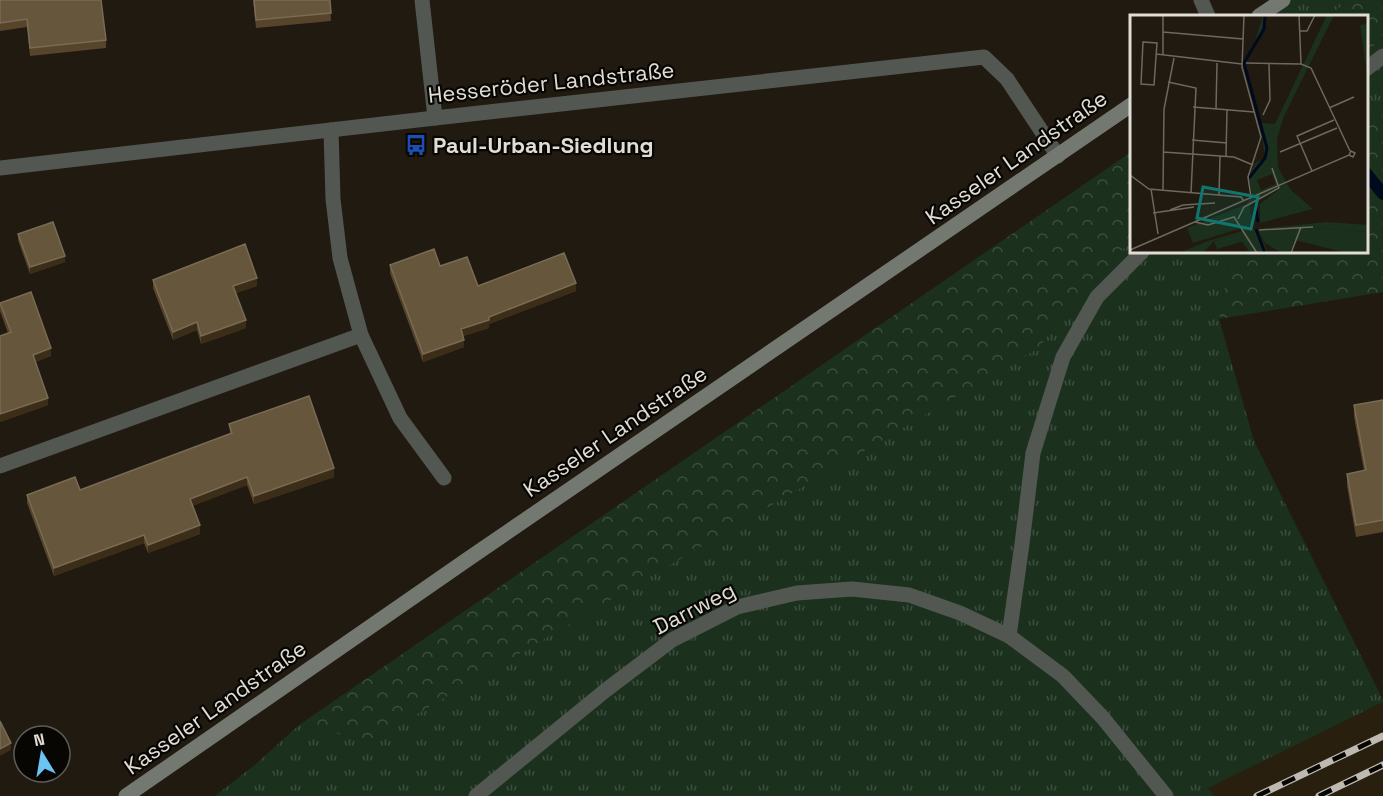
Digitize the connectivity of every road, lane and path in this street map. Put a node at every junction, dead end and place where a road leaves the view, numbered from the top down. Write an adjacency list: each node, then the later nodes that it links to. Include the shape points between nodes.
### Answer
1 (422, 0): 9 (street)
2 (1201, 0): 4 (street)
3 (1283, 0): 5 (main road)
4 (1208, 15)
5 (1260, 15)
6 (1383, 56): 7 (street)
7 (1368, 67)
8 (1130, 106): 11 (main road, Kasseler Landstraße)
9 (435, 118): 10 (street, Hesseröder Landstraße); 11 (street, Hesseröder Landstraße, via 984,57 1007,79)
10 (331, 130): 12 (street, Hesseröder Landstraße); 14 (street, via 340,258)
11 (1058, 156): 18 (main road, Kasseler Landstraße)
12 (0, 168)
13 (1140, 254): 17 (street, via 1096,297 1063,357 1033,453)
14 (361, 335): 15 (street); 16 (street, via 400,418)
15 (0, 466)
16 (444, 477)
17 (1009, 636): 19 (street, Darrweg, via 909,595 875,591 797,593 737,607 672,640); 20 (street, Darrweg, via 1063,676)
18 (126, 796)
19 (477, 796)
20 (1166, 796)

